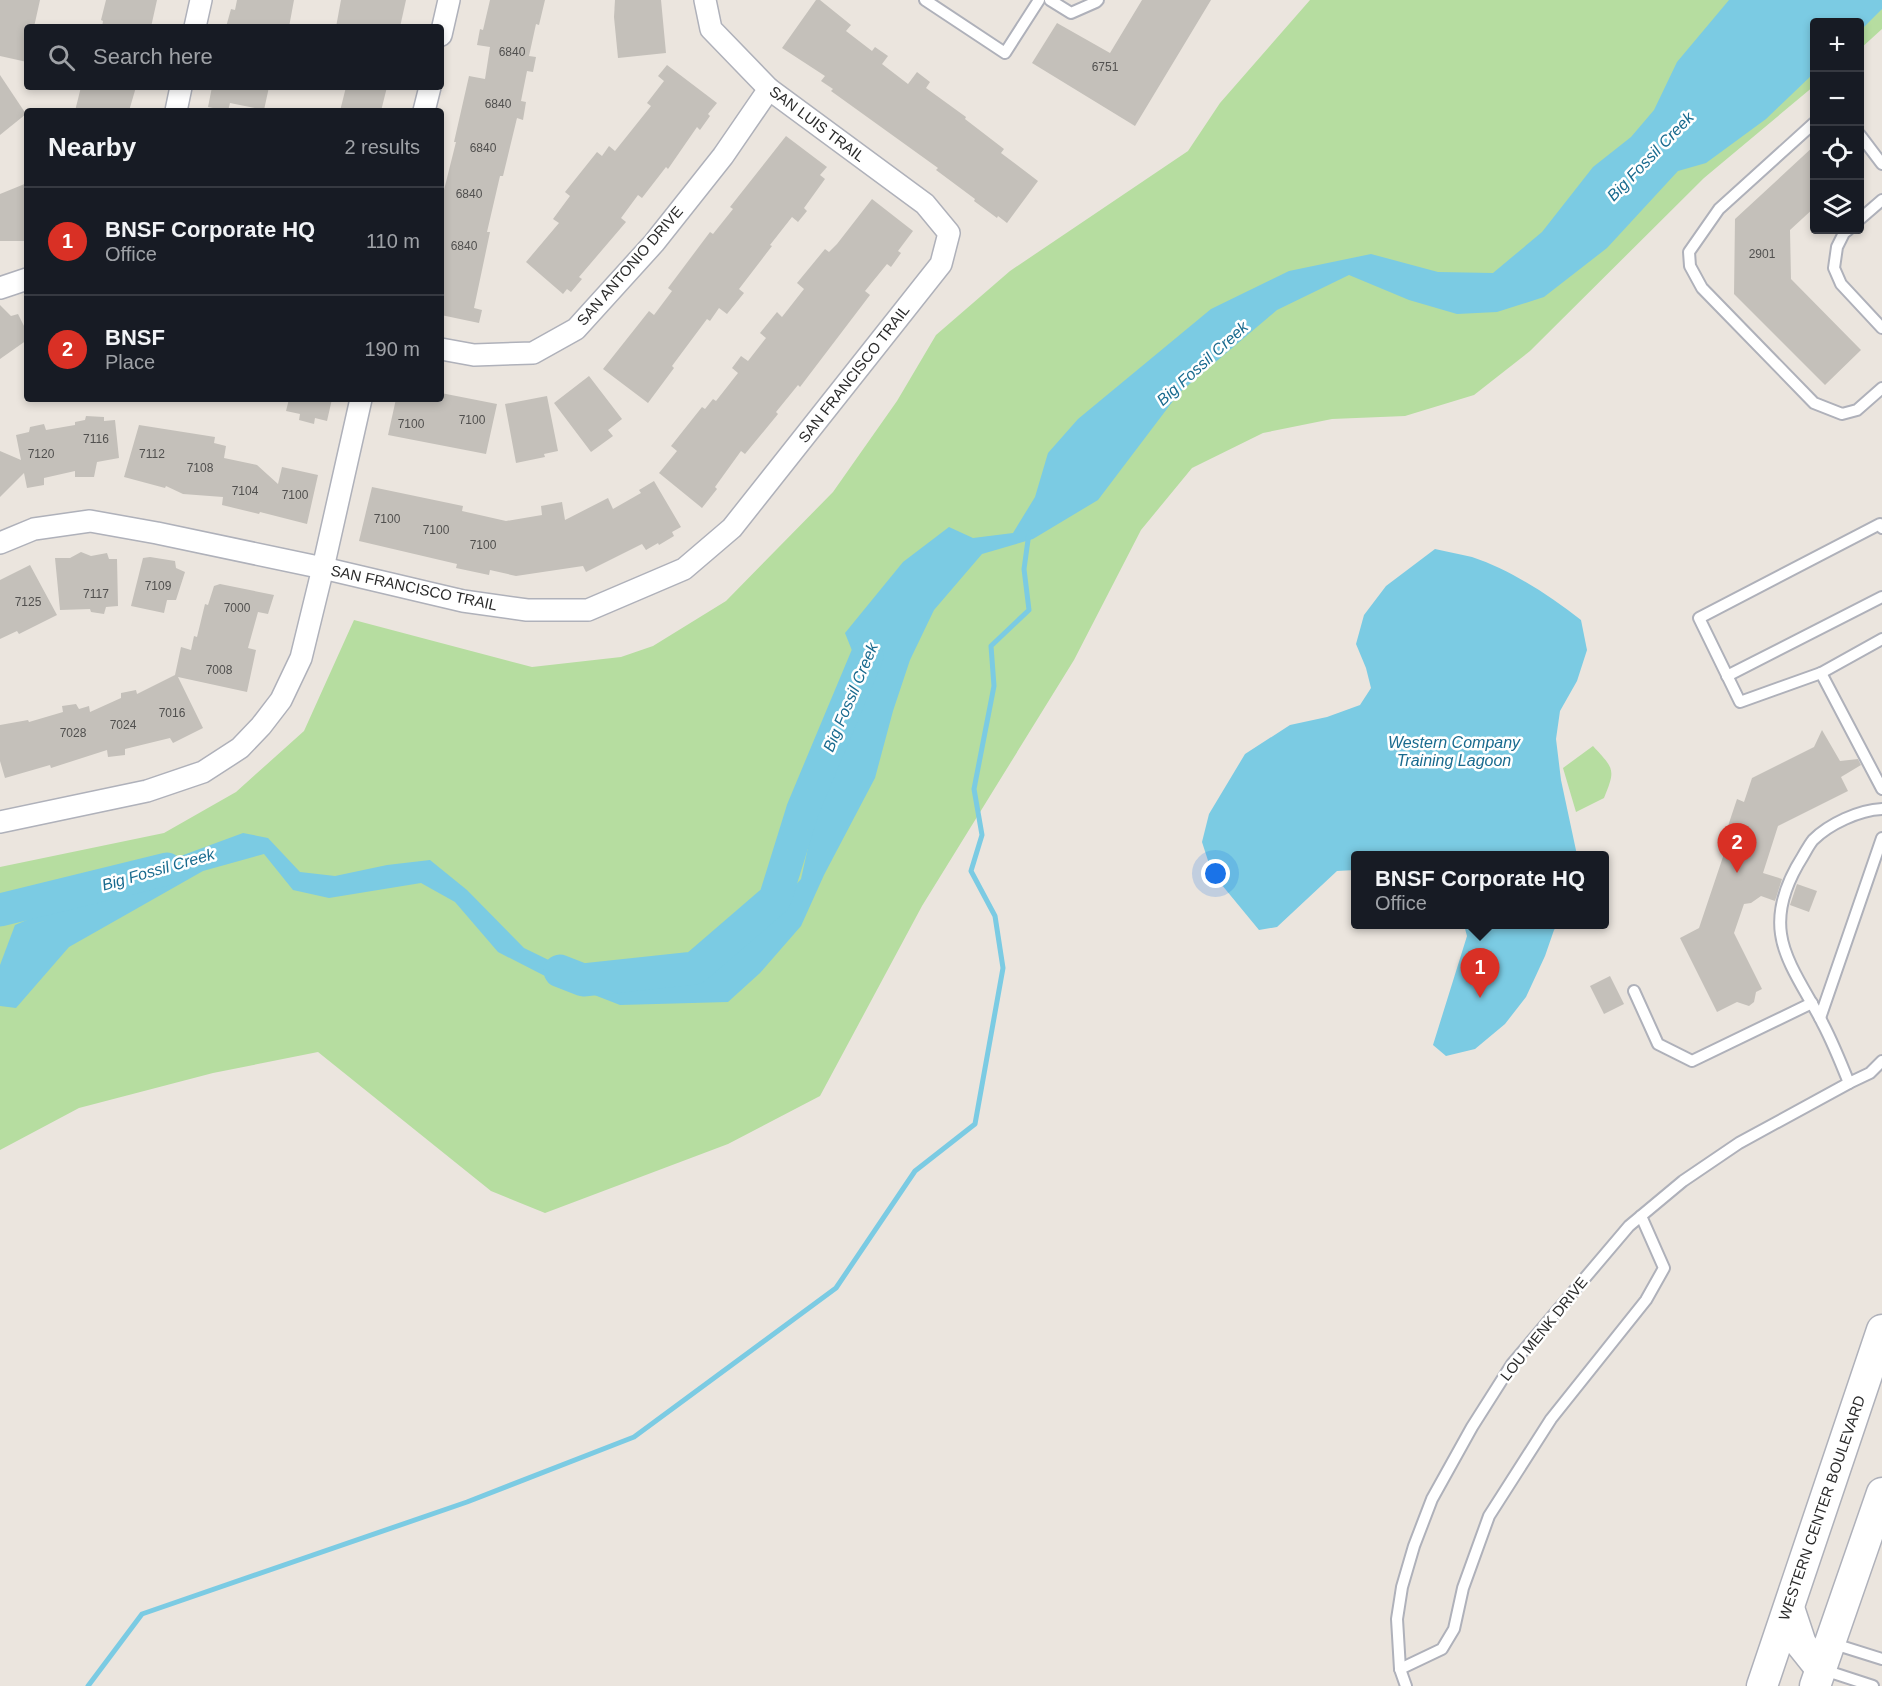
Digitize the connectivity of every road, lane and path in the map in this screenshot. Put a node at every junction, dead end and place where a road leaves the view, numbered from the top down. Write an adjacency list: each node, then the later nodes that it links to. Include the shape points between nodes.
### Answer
1 (201, 0): 8 (street)
2 (449, 0): 9 (street)
3 (705, 0): 10 (street, SAN LUIS TRAIL, via 711,29)
4 (925, 0): 5 (lane, via 1005,53)
5 (1039, 0)
6 (1050, 0): 7 (lane, via 1071,13)
7 (1098, 0)
8 (196, 24)
9 (444, 24)
10 (769, 89): 20 (street, SAN LUIS TRAIL, via 925,204); 25 (street, SAN ANTONIO DRIVE, via 723,156 661,234 576,329 533,353 474,356)
11 (180, 90): 13 (street)
12 (429, 90): 14 (street)
13 (177, 108)
14 (425, 108)
15 (1812, 126): 26 (lane, via 1719,209 1689,252 1690,266 1702,288 1814,403 1842,414 1857,410)
16 (1864, 140): 17 (lane)
17 (1882, 164)
18 (1882, 200): 19 (lane)
19 (1864, 216)
20 (949, 234): 30 (street, SAN FRANCISCO TRAIL, via 941,264 927,282 732,528 684,569 588,610 527,610 463,601)
21 (1844, 234): 24 (lane, via 1834,268 1841,284)
22 (24, 280): 23 (street)
23 (0, 288)
24 (1882, 328)
25 (444, 350)
26 (1882, 388)
27 (360, 402): 30 (street)
28 (1882, 528): 34 (lane, via 1880,524 1699,618)
29 (0, 543): 30 (street, SAN FRANCISCO TRAIL, via 34,529 90,521)
30 (323, 568): 37 (street, via 301,658 291,682 261,726 240,747 203,772 147,791)
31 (1882, 597): 34 (lane)
32 (1882, 639): 33 (lane)
33 (1821, 673): 34 (lane, via 1740,702); 35 (lane)
34 (1727, 676)
35 (1882, 789)
36 (1882, 808): 40 (lane, via 1858,814 1812,841 1786,890 1781,933)
37 (0, 822)
38 (1882, 838): 41 (lane)
39 (1634, 991): 40 (lane, via 1658,1044 1692,1061)
40 (1812, 1003): 41 (lane)
41 (1820, 1018): 43 (lane)
42 (1882, 1062): 43 (lane, LOU MENK DRIVE)
43 (1849, 1083): 44 (lane, LOU MENK DRIVE, via 1739,1143 1683,1180)
44 (1641, 1216): 50 (lane, LOU MENK DRIVE, via 1512,1364 1432,1499 1402,1587 1397,1619); 50 (lane, via 1664,1268 1646,1300 1551,1419 1489,1516 1463,1588 1454,1629 1442,1649)
45 (1882, 1330): 47 (main road, WESTERN CENTER BOULEVARD)
46 (1882, 1493): 49 (main road)
47 (1789, 1608): 49 (main road, via 1800,1644); 52 (main road, WESTERN CENTER BOULEVARD)
48 (1882, 1659): 49 (lane)
49 (1822, 1666): 53 (lane)
50 (1400, 1668): 51 (lane, LOU MENK DRIVE)
51 (1406, 1686)
52 (1762, 1686)
53 (1873, 1686)

